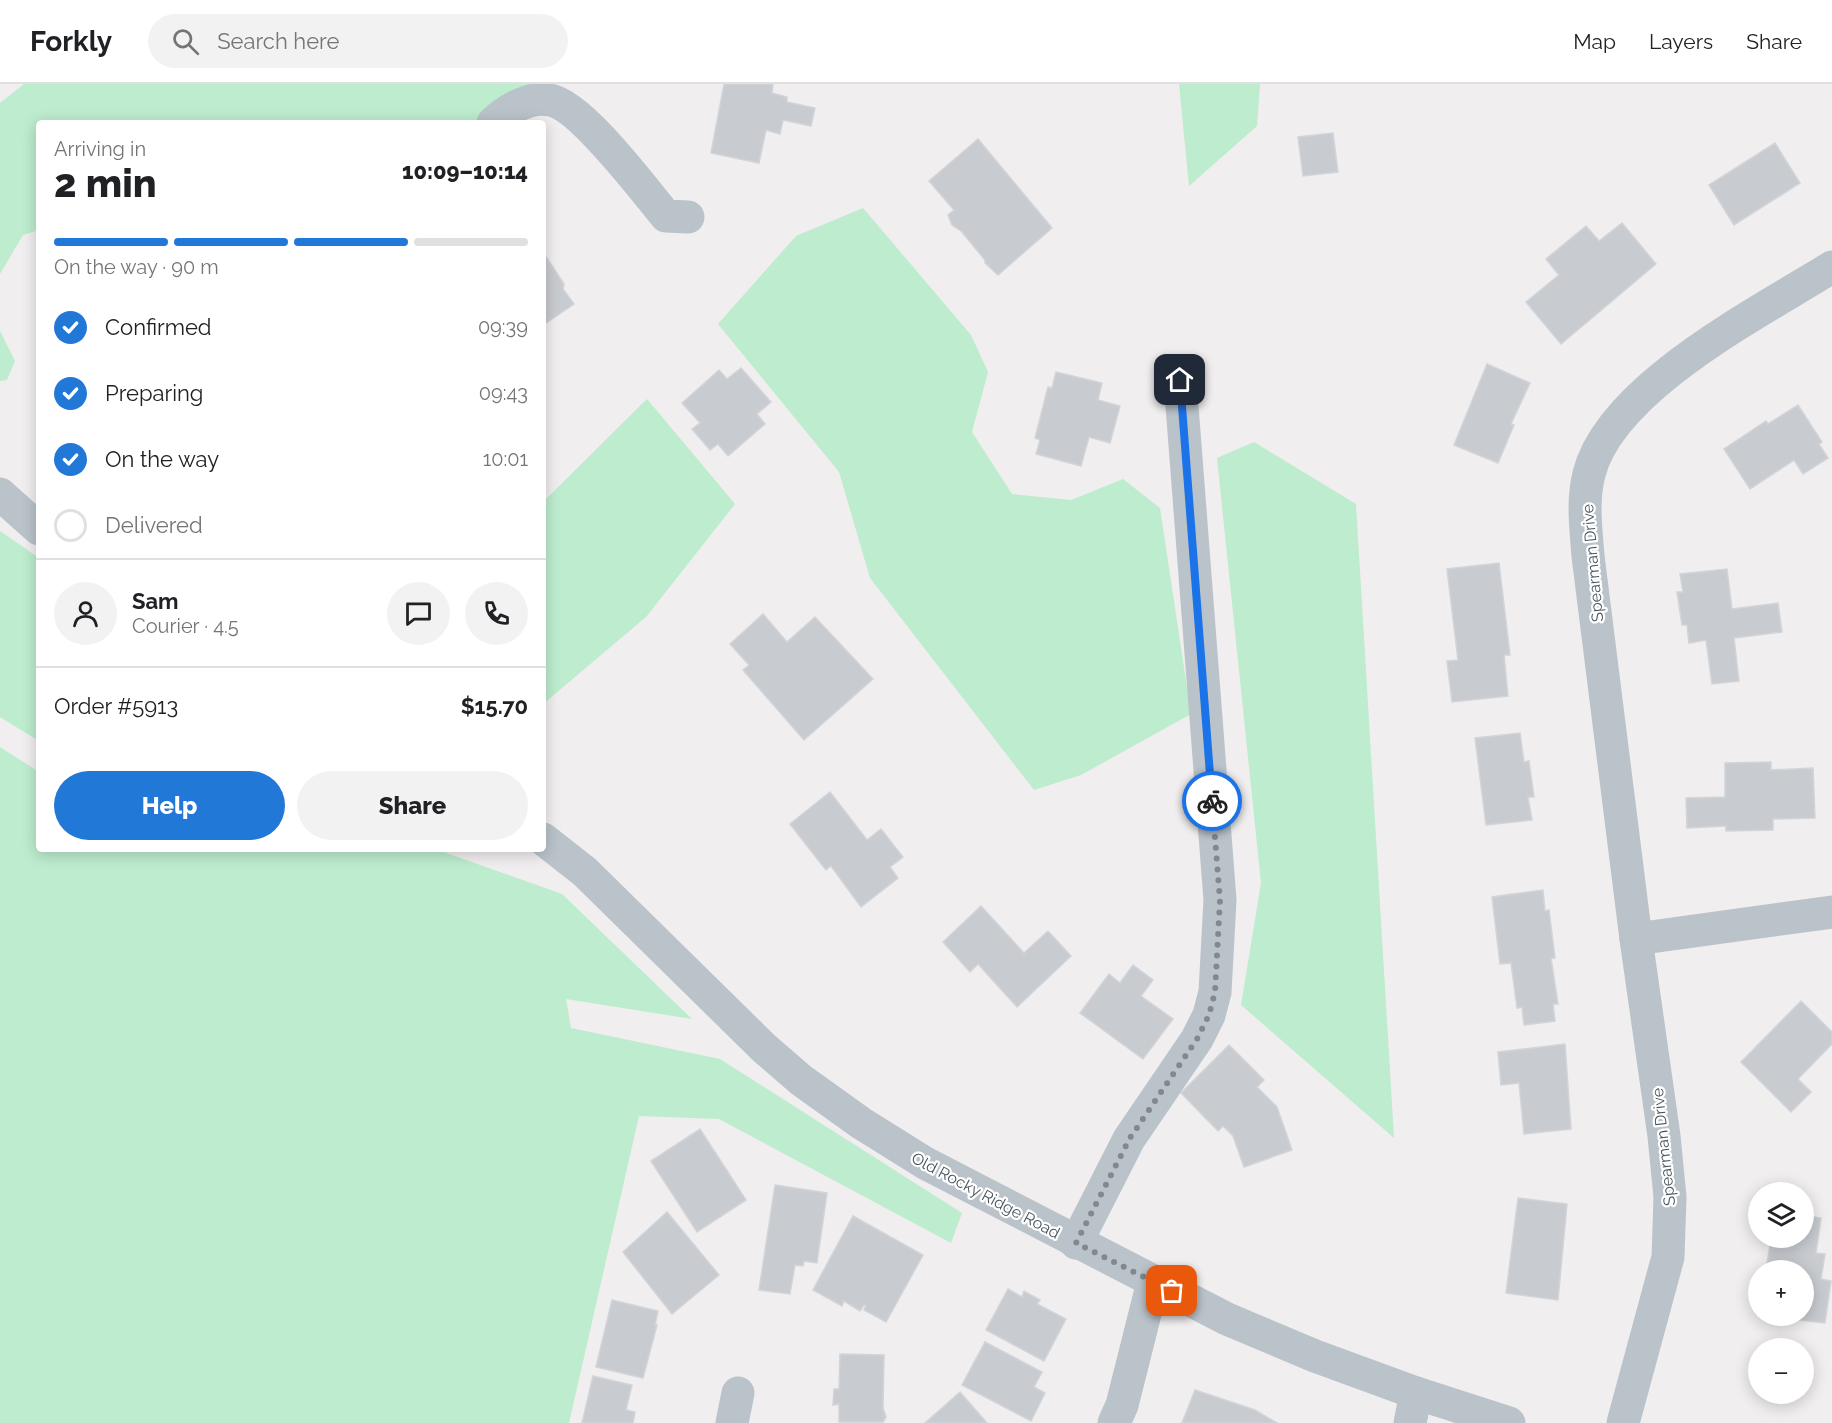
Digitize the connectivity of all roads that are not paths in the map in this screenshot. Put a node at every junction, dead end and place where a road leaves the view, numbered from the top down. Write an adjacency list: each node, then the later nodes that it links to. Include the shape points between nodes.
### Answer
1 (496, 120): 2 (street, via 529,100 551,100 590,127 666,216)
2 (688, 218)
3 (1832, 267): 9 (street, Spearman Drive, via 1655,382 1602,443 1589,473 1585,510 1588,556)
4 (1180, 380): 10 (street, via 1220,900 1215,992 1197,1039 1130,1138)
5 (0, 494): 6 (street)
6 (36, 527)
7 (546, 841): 10 (street, Old Rocky Ridge Road, via 585,872 801,1080 861,1124 925,1163)
8 (1832, 912): 9 (street)
9 (1635, 939): 15 (street, Spearman Drive, via 1664,1136 1669,1221 1668,1257)
10 (1076, 1243): 11 (street, Old Rocky Ridge Road)
11 (1153, 1282): 12 (street, Old Rocky Ridge Road, via 1315,1356); 13 (street)
12 (1413, 1408): 14 (street, Old Rocky Ridge Road)
13 (1114, 1423)
14 (1509, 1423)
15 (1623, 1423)

